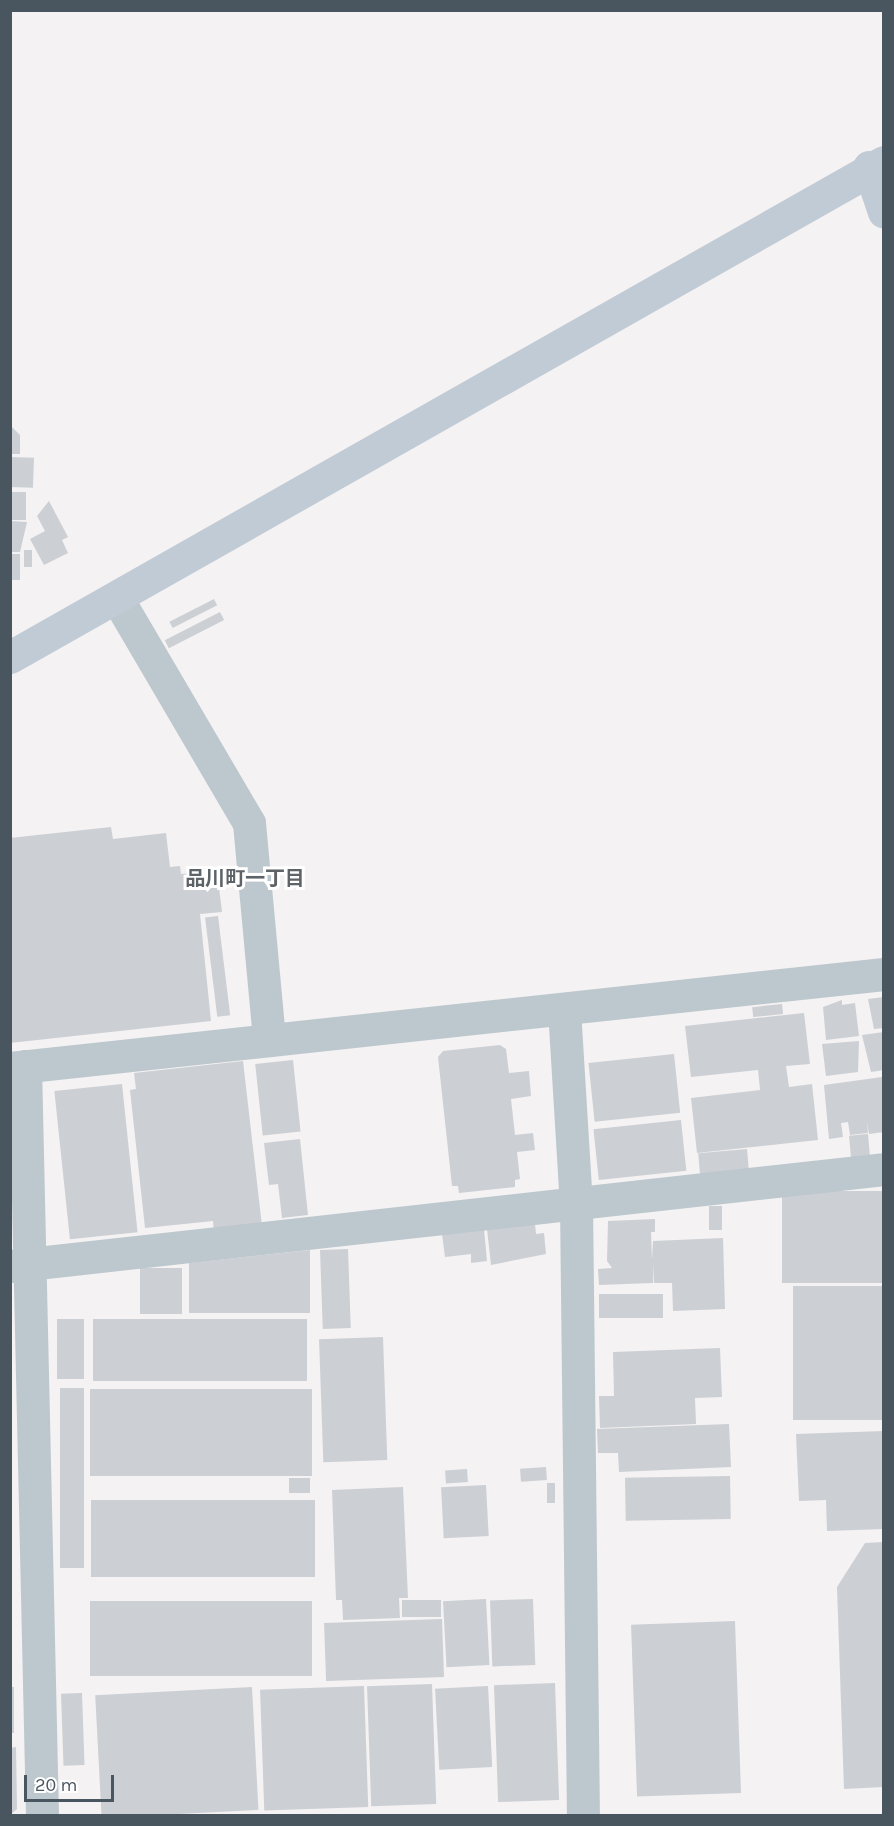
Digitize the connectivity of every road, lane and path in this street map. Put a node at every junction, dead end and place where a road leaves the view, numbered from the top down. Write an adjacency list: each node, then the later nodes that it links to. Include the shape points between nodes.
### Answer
1 (876, 164): 2 (street); 3 (street)
2 (884, 212)
3 (117, 598): 4 (street); 7 (street, via 249,823)
4 (10, 657)
5 (884, 974): 6 (street)
6 (564, 1009): 7 (street); 10 (street)
7 (268, 1040): 8 (street)
8 (18, 1067): 11 (street)
9 (884, 1169): 10 (street)
10 (576, 1203): 11 (street); 13 (street)
11 (21, 1265): 12 (street)
12 (42, 1815)
13 (583, 1815)

